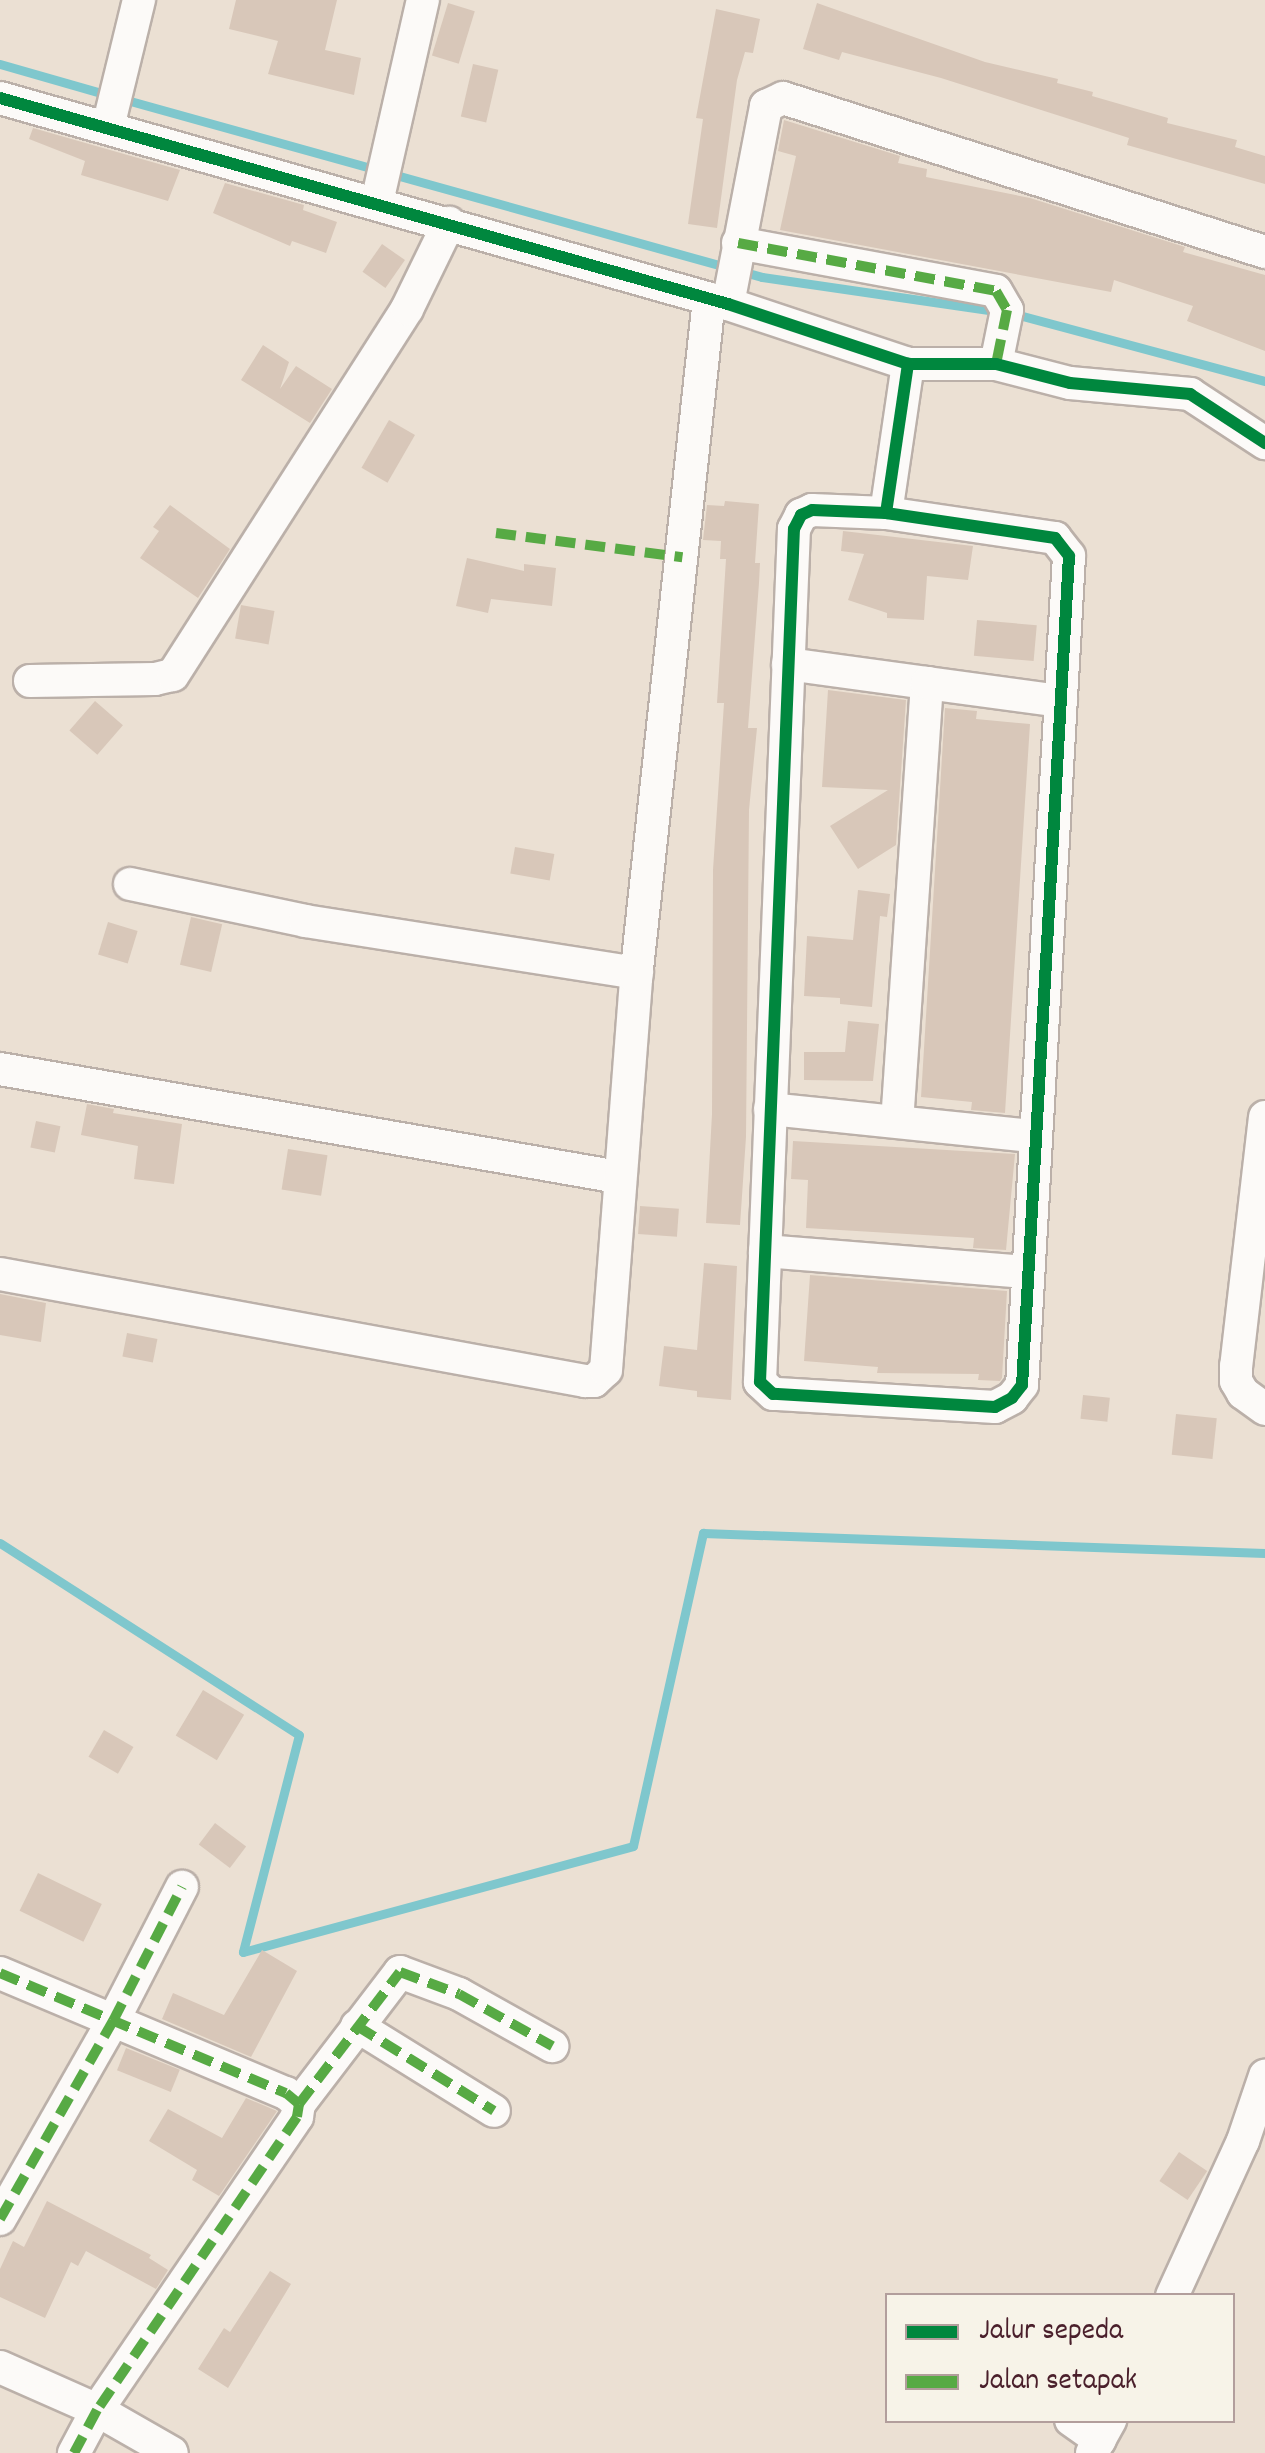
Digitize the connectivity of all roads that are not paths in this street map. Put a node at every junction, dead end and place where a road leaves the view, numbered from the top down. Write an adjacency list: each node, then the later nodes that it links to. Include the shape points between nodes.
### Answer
1 (139, 0): 4 (street)
2 (423, 0): 5 (street)
3 (0, 98): 4 (street)
4 (112, 115): 5 (street)
5 (384, 178): 6 (street)
6 (449, 223): 8 (street); 14 (street, via 407,309 173,675)
7 (1265, 252): 8 (street, via 783,98 766,106)
8 (729, 277): 9 (street, via 992,290); 10 (street); 18 (street)
9 (1001, 339): 10 (street); 11 (street, via 1070,383 1190,394)
10 (908, 364): 12 (street)
11 (1265, 443)
12 (886, 513): 13 (street, via 824,509 801,515 794,528); 16 (street, via 1062,544 1070,556)
13 (788, 664): 15 (street); 20 (street)
14 (30, 680)
15 (927, 682): 16 (street); 22 (street)
16 (1060, 701): 23 (street)
17 (130, 884): 18 (street, via 306,921)
18 (637, 973): 24 (street)
19 (0, 1069): 24 (street)
20 (770, 1109): 22 (street); 25 (street)
21 (1265, 1118): 28 (street, via 1236,1366 1243,1393)
22 (896, 1119): 23 (street)
23 (1033, 1136): 26 (street)
24 (618, 1177): 27 (street, via 606,1370 594,1381)
25 (764, 1251): 26 (street); 26 (street, via 760,1382 773,1394 994,1407 1022,1385)
26 (1025, 1272)
27 (0, 1274)
28 (1265, 1409)
29 (182, 1887): 31 (street)
30 (0, 1973): 31 (street)
31 (114, 2021): 35 (street); 37 (street)
32 (358, 2026): 33 (street, via 395,1976 407,1972); 35 (street); 36 (street)
33 (552, 2046)
34 (1265, 2076): 38 (street, via 1243,2141)
35 (299, 2104): 40 (street, via 258,2178)
36 (494, 2111)
37 (0, 2219)
38 (1173, 2293)
39 (0, 2367): 40 (street)
40 (97, 2410): 43 (street); 44 (street)
41 (1076, 2423): 42 (street)
42 (1101, 2438)
43 (74, 2453)
44 (172, 2453)

